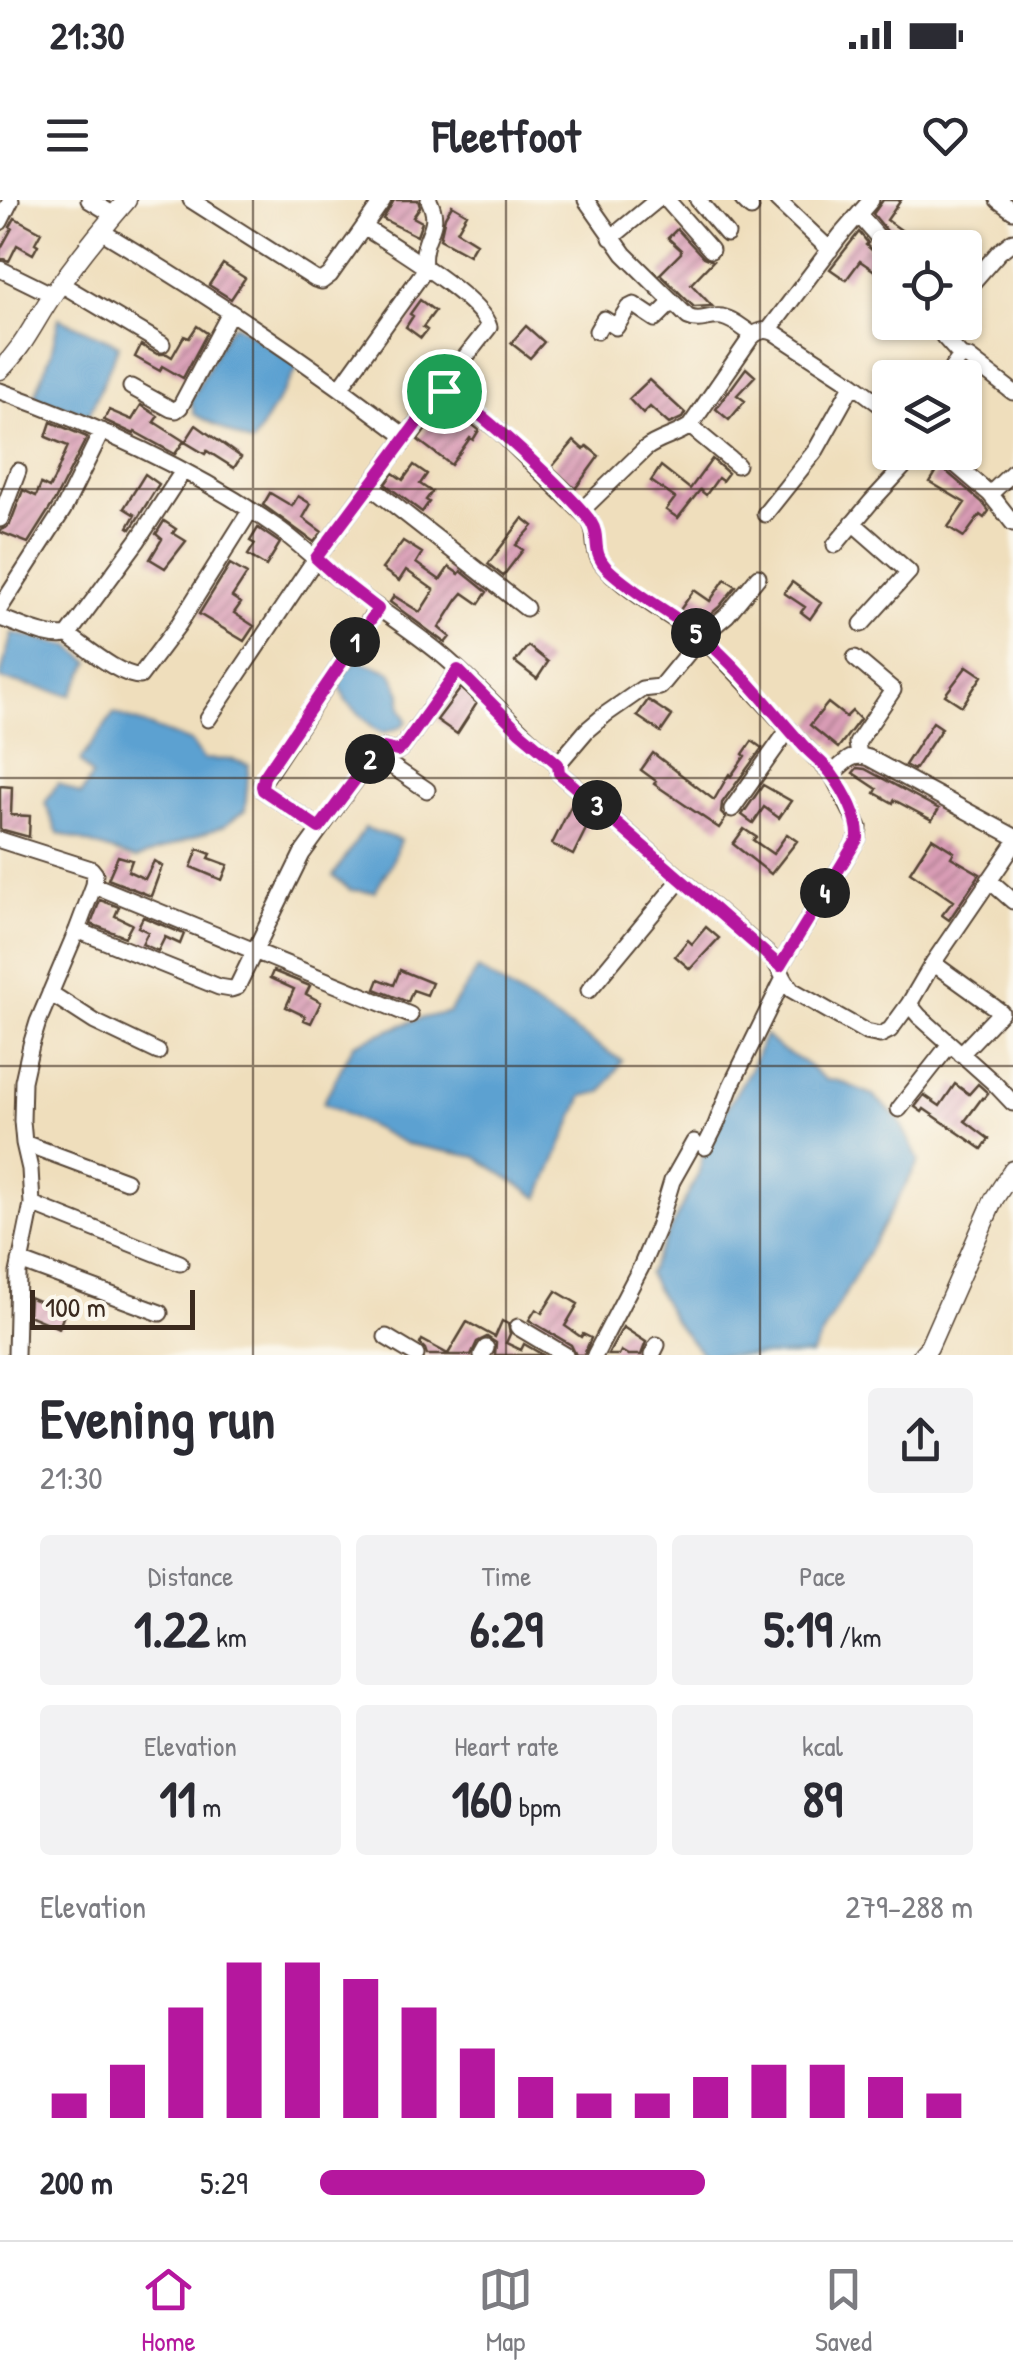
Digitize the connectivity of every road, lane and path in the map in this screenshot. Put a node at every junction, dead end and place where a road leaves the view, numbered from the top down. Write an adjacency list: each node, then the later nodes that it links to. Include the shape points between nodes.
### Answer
1 (11, 200): 17 (street)
2 (89, 200): 15 (street)
3 (127, 200): 15 (main road)
4 (191, 200): 18 (street, via 319,281)
5 (383, 200): 18 (street)
6 (586, 200): 22 (street)
7 (658, 200): 22 (street)
8 (667, 200): 24 (street)
9 (698, 200): 21 (street)
10 (777, 200): 25 (street)
11 (872, 200): 16 (street)
12 (998, 200): 14 (street)
13 (434, 202): 26 (street)
14 (1013, 211)
15 (114, 215): 20 (main road)
16 (859, 215): 19 (street); 25 (street)
17 (0, 222)
18 (364, 227): 26 (street)
19 (872, 230)
20 (100, 232): 29 (main road); 31 (street)
21 (727, 234)
22 (611, 238): 30 (street)
23 (1013, 241): 28 (street)
24 (711, 250)
25 (830, 250): 32 (street)
26 (425, 267): 42 (street); 44 (street, via 471,302 489,327)
27 (0, 269): 29 (street)
28 (982, 272)
29 (57, 289): 36 (street); 39 (main road)
30 (672, 302): 33 (street, via 655,319 634,305 616,327 604,320); 34 (street, via 692,320 721,317)
31 (230, 313): 41 (street, via 176,410); 42 (street)
32 (769, 330): 34 (street); 40 (street)
33 (597, 331)
34 (753, 335): 47 (street)
35 (947, 340): 37 (street)
36 (162, 344)
37 (962, 356): 38 (street); 45 (street)
38 (959, 360)
39 (0, 370)
40 (854, 384): 46 (street); 60 (street, via 816,450)
41 (131, 387)
42 (340, 388): 49 (street)
43 (0, 391): 48 (street)
44 (441, 392): 49 (street); 59 (street, via 488,421)
45 (1013, 392)
46 (872, 398)
47 (690, 426): 50 (street); 59 (street, via 645,449)
48 (102, 431): 54 (street); 67 (street, via 63,510)
49 (406, 437): 56 (street)
50 (737, 465)
51 (901, 470): 62 (street)
52 (961, 470): 57 (street)
53 (18, 471): 61 (street)
54 (183, 471): 58 (street); 72 (street)
55 (1013, 472): 57 (street)
56 (370, 486): 65 (street); 68 (street)
57 (990, 494): 63 (street)
58 (250, 510): 65 (street); 72 (street, via 140,676)
59 (582, 511): 73 (street, via 594,526 604,564)
60 (766, 514)
61 (0, 518)
62 (854, 523): 64 (street); 71 (street, via 908,572)
63 (1013, 523)
64 (836, 545)
65 (316, 558): 69 (street); 76 (street)
66 (758, 577): 73 (street)
67 (0, 608)
68 (526, 608)
69 (378, 609): 75 (street); 84 (street, via 262,783)
70 (0, 618): 72 (street)
71 (862, 624)
72 (68, 635)
73 (701, 636): 77 (street); 80 (street, via 660,687 642,689 606,714)
74 (854, 658): 79 (street, via 893,690 856,743)
75 (458, 670): 78 (street, via 403,747); 80 (street)
76 (208, 719)
77 (789, 730): 81 (street); 83 (street)
78 (374, 754): 82 (street); 84 (street)
79 (859, 754): 81 (street); 85 (street)
80 (558, 764): 88 (street, via 559,773)
81 (832, 774): 95 (street, via 859,827 858,838)
82 (427, 790)
83 (732, 809)
84 (319, 828): 93 (street)
85 (1013, 836)
86 (0, 840): 90 (street, via 91,869)
87 (1013, 846): 89 (street)
88 (681, 878): 95 (street); 96 (street)
89 (989, 880): 91 (street); 94 (street)
90 (94, 885): 92 (street); 93 (street)
91 (1013, 901)
92 (76, 930): 93 (street, via 234,989); 97 (street)
93 (256, 950): 99 (street)
94 (933, 963): 98 (street); 100 (street, via 1000,1012)
95 (782, 973): 98 (street, via 792,990 880,1036); 118 (street, via 716,1126 672,1181 641,1267)
96 (589, 990)
97 (50, 993): 101 (street); 104 (street, via 24,1082)
98 (910, 1004): 100 (street)
99 (410, 1015)
100 (956, 1049): 102 (street); 103 (street)
101 (158, 1052)
102 (1013, 1104)
103 (899, 1109)
104 (24, 1142): 106 (street); 107 (street)
105 (1013, 1170): 114 (main road, via 994,1199)
106 (126, 1181)
107 (32, 1204): 108 (street); 109 (street)
108 (20, 1262): 110 (street); 111 (street)
109 (180, 1263)
110 (8, 1299): 115 (street)
111 (160, 1314)
112 (518, 1326): 117 (street)
113 (386, 1337): 116 (street)
114 (929, 1352)
115 (16, 1355)
116 (416, 1355)
117 (566, 1355)
118 (595, 1355)

